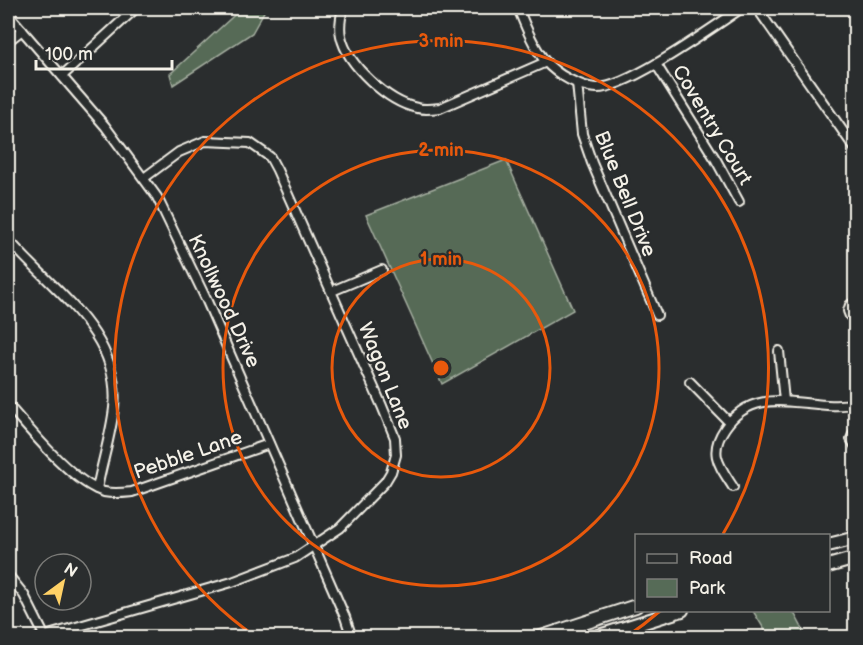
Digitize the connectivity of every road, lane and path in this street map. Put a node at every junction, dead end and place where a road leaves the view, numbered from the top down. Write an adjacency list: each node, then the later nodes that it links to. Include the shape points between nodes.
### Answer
1 (136, 8): 11 (street)
2 (343, 8): 9 (street, via 340,30 348,53 373,83 414,108 440,108)
3 (742, 8): 10 (street)
4 (756, 8): 13 (street)
5 (522, 9): 9 (street, via 538,52)
6 (8, 14): 7 (street, Knollwood Drive)
7 (22, 30): 8 (street); 11 (street, Knollwood Drive)
8 (8, 41)
9 (546, 62): 12 (street)
10 (656, 64): 12 (street, via 620,83 599,88); 15 (street, Coventry Court)
11 (62, 76): 14 (street, Knollwood Drive)
12 (577, 83): 20 (street, Blue Bell Drive, via 582,134)
13 (855, 150)
14 (144, 178): 18 (street, Wagon Lane, via 179,152 205,141 250,143 270,157); 29 (street, Knollwood Drive, via 206,299)
15 (739, 202)
16 (8, 239): 32 (street, via 81,313 111,368 114,407)
17 (382, 270): 18 (street)
18 (332, 291): 34 (street, Wagon Lane, via 382,406 396,455 385,482 340,528)
19 (855, 301): 21 (street, via 848,311)
20 (657, 315)
21 (855, 320)
22 (779, 351): 24 (street)
23 (690, 382): 27 (street)
24 (784, 401): 25 (street, via 837,406); 27 (street, via 752,406)
25 (854, 403): 28 (street)
26 (8, 405): 32 (street, Pebble Lane, via 73,474)
27 (729, 422): 31 (street, via 716,450 718,462)
28 (855, 426): 30 (street, via 851,439)
29 (269, 444): 32 (street, Pebble Lane, via 132,492 116,494); 34 (street, Knollwood Drive)
30 (855, 447)
31 (733, 487)
32 (97, 489)
33 (855, 538): 35 (main road)
34 (314, 544): 41 (street, Wagon Lane, via 295,558 232,582); 42 (street, Knollwood Drive)
35 (830, 545)
36 (855, 558): 37 (main road)
37 (830, 565)
38 (8, 575): 41 (street, via 24,595)
39 (635, 606): 43 (main road)
40 (676, 612): 44 (main road)
41 (41, 636)
42 (352, 638)
43 (538, 638)
44 (593, 638)

